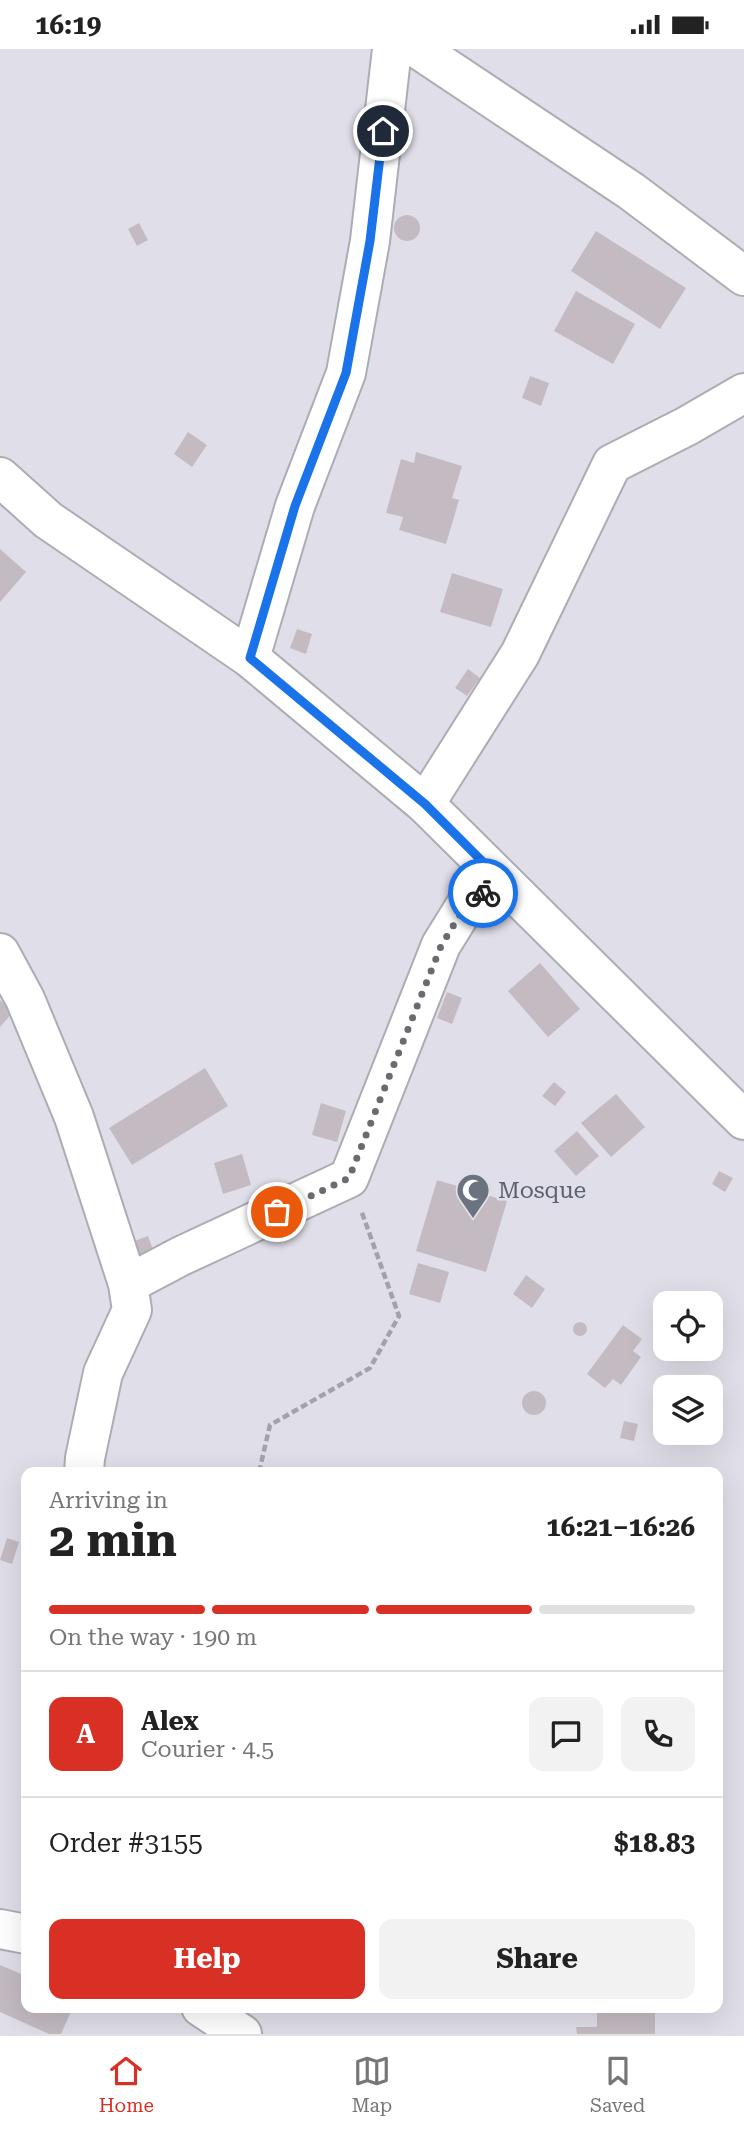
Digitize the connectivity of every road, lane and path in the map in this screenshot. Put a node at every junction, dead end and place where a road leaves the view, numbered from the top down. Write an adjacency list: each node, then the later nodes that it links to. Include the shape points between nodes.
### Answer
1 (392, 49): 6 (street, via 370,241 346,373 295,506)
2 (418, 49): 3 (street, via 631,191)
3 (744, 276)
4 (744, 393): 7 (street, via 612,464 520,654)
5 (0, 477): 6 (street, via 48,520)
6 (250, 658): 7 (street)
7 (425, 804): 8 (street)
8 (508, 887): 10 (street); 11 (street, via 472,895 441,946)
9 (0, 953): 12 (street, via 25,999 74,1117)
10 (744, 1120)
11 (349, 1178): 12 (street); 14 (path, via 399,1316 370,1368 270,1425)
12 (128, 1284): 13 (street, via 132,1310 103,1373)
13 (84, 1467)
14 (260, 1467)
15 (0, 1929): 16 (street)
16 (21, 1933)
17 (210, 2013): 18 (street)
18 (242, 2034)

